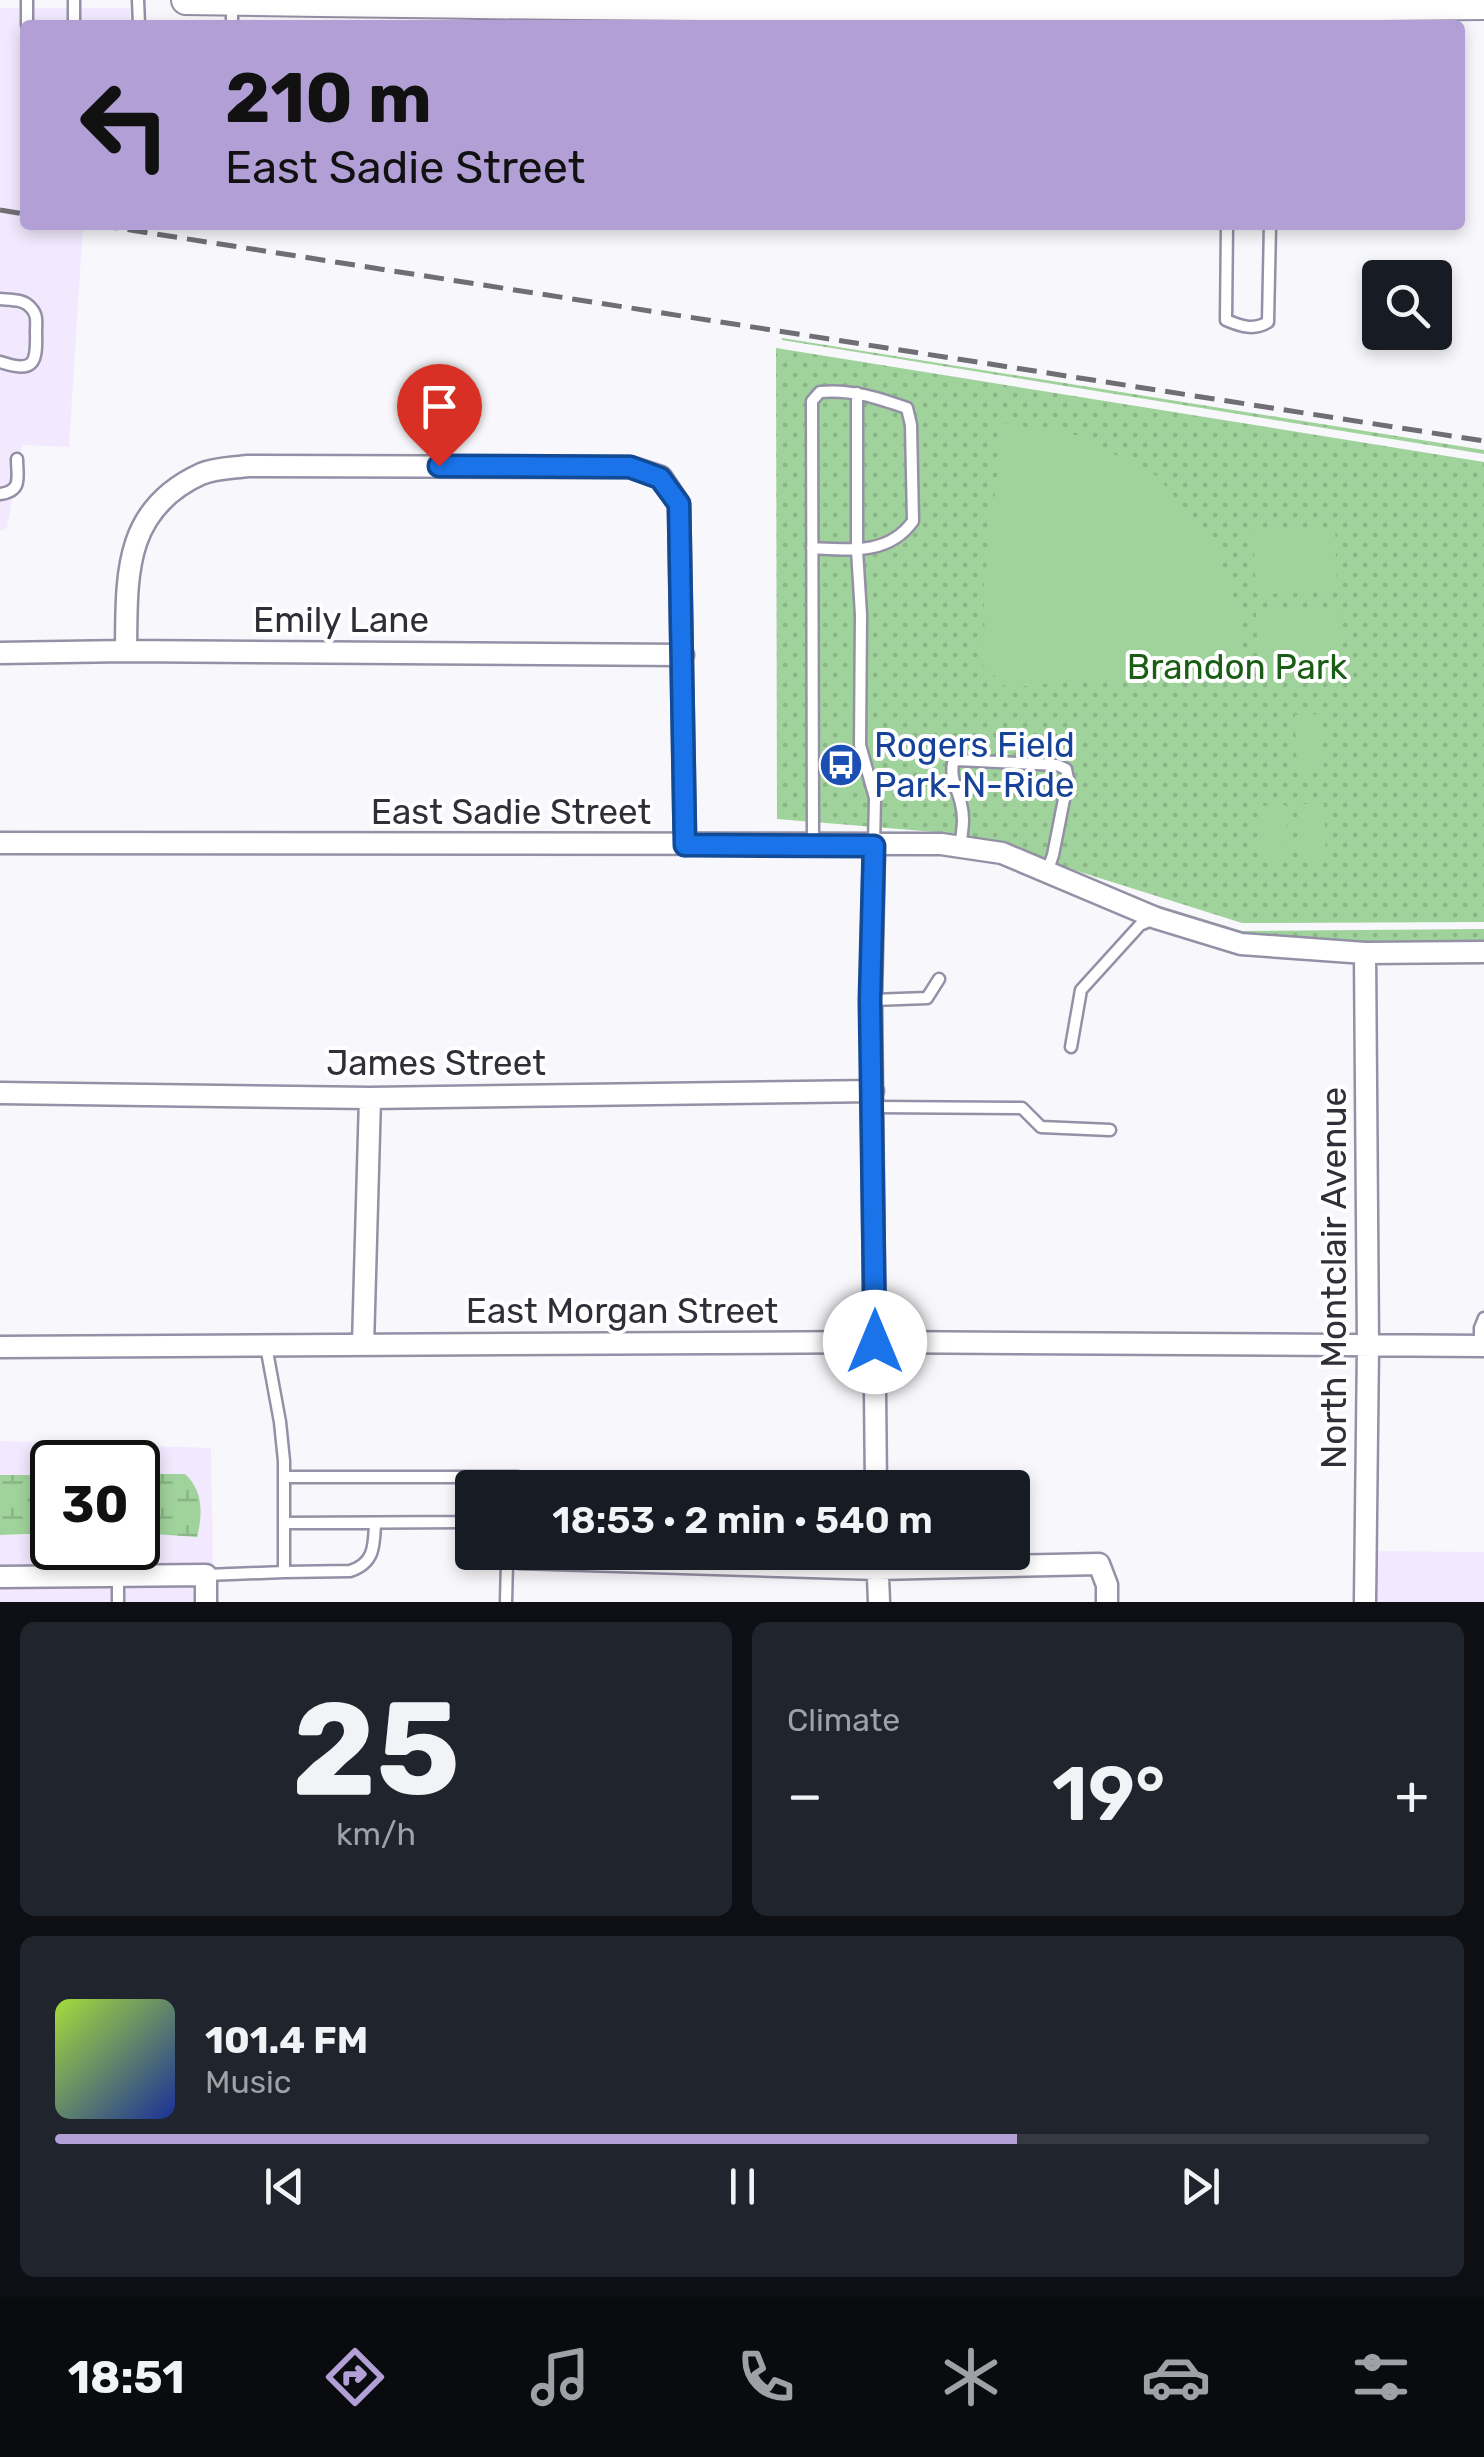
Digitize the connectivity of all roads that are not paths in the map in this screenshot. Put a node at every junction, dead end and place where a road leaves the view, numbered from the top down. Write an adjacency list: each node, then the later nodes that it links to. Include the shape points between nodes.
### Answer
1 (186, 0): 2 (street)
2 (232, 1): 3 (street)
3 (319, 1): 4 (street)
4 (350, 1): 5 (street)
5 (762, 3): 7 (street)
6 (1484, 5): 7 (street)
7 (1272, 7)
8 (1227, 230): 9 (lane, via 1226,320 1260,327 1268,322)
9 (1270, 230)
10 (0, 298): 11 (lane, via 22,301 36,314 36,354 27,368)
11 (0, 362)
12 (857, 393): 15 (lane, via 820,392 812,401); 16 (lane); 16 (lane, via 908,408 912,425 912,521 891,543)
13 (17, 458): 14 (lane, via 17,486)
14 (0, 494)
15 (812, 548): 16 (lane); 22 (lane)
16 (857, 550): 23 (lane, via 860,745 874,798)
17 (126, 651): 18 (street, Emily Lane); 19 (street, Emily Lane); 19 (street, via 127,573 137,538 164,498 204,473 248,466 630,467 660,478 679,504)
18 (0, 653)
19 (682, 654): 21 (street)
20 (0, 843): 21 (street, East Sadie Street)
21 (685, 845): 22 (street, East Sadie Street)
22 (813, 846): 23 (street, East Sadie Street)
23 (874, 846): 24 (street, East Sadie Street); 30 (street)
24 (960, 847): 25 (street, East Sadie Street, via 1002,853); 25 (lane, via 964,824 953,763 1058,764 1068,774)
25 (1047, 872): 26 (street, East Sadie Street)
26 (1156, 918): 28 (street, East Sadie Street, via 1241,944); 31 (lane, via 1140,925 1080,990)
27 (1484, 952): 28 (street, East Sadie Street)
28 (1365, 953): 40 (street, North Montclair Avenue)
29 (940, 979): 30 (lane, via 927,998)
30 (870, 1000): 34 (street)
31 (1071, 1047)
32 (0, 1093): 33 (street, James Street)
33 (370, 1098): 34 (street, James Street); 38 (street)
34 (873, 1099): 35 (lane, via 1022,1108 1041,1127); 37 (street)
35 (1110, 1130)
36 (1484, 1318): 41 (lane)
37 (875, 1342): 38 (street, East Morgan Street); 40 (street, East Morgan Street); 43 (street)
38 (363, 1344): 39 (street, East Morgan Street)
39 (266, 1346): 42 (street, East Morgan Street); 44 (lane)
40 (1368, 1346): 41 (street, East Morgan Street); 61 (street, North Montclair Avenue)
41 (1482, 1346)
42 (0, 1347)
43 (876, 1470)
44 (284, 1477): 45 (lane); 48 (lane)
45 (455, 1482)
46 (455, 1522): 47 (lane)
47 (375, 1523): 48 (lane); 52 (lane, via 374,1550 360,1568)
48 (284, 1524): 52 (lane)
49 (1030, 1563): 60 (street, via 1099,1564)
50 (507, 1570): 58 (lane)
51 (877, 1570): 59 (street)
52 (284, 1572): 53 (lane)
53 (206, 1575): 54 (street); 57 (street)
54 (118, 1576): 55 (street); 56 (lane)
55 (0, 1577)
56 (118, 1602)
57 (206, 1602)
58 (506, 1602)
59 (879, 1602)
60 (1107, 1602)
61 (1365, 1602)

